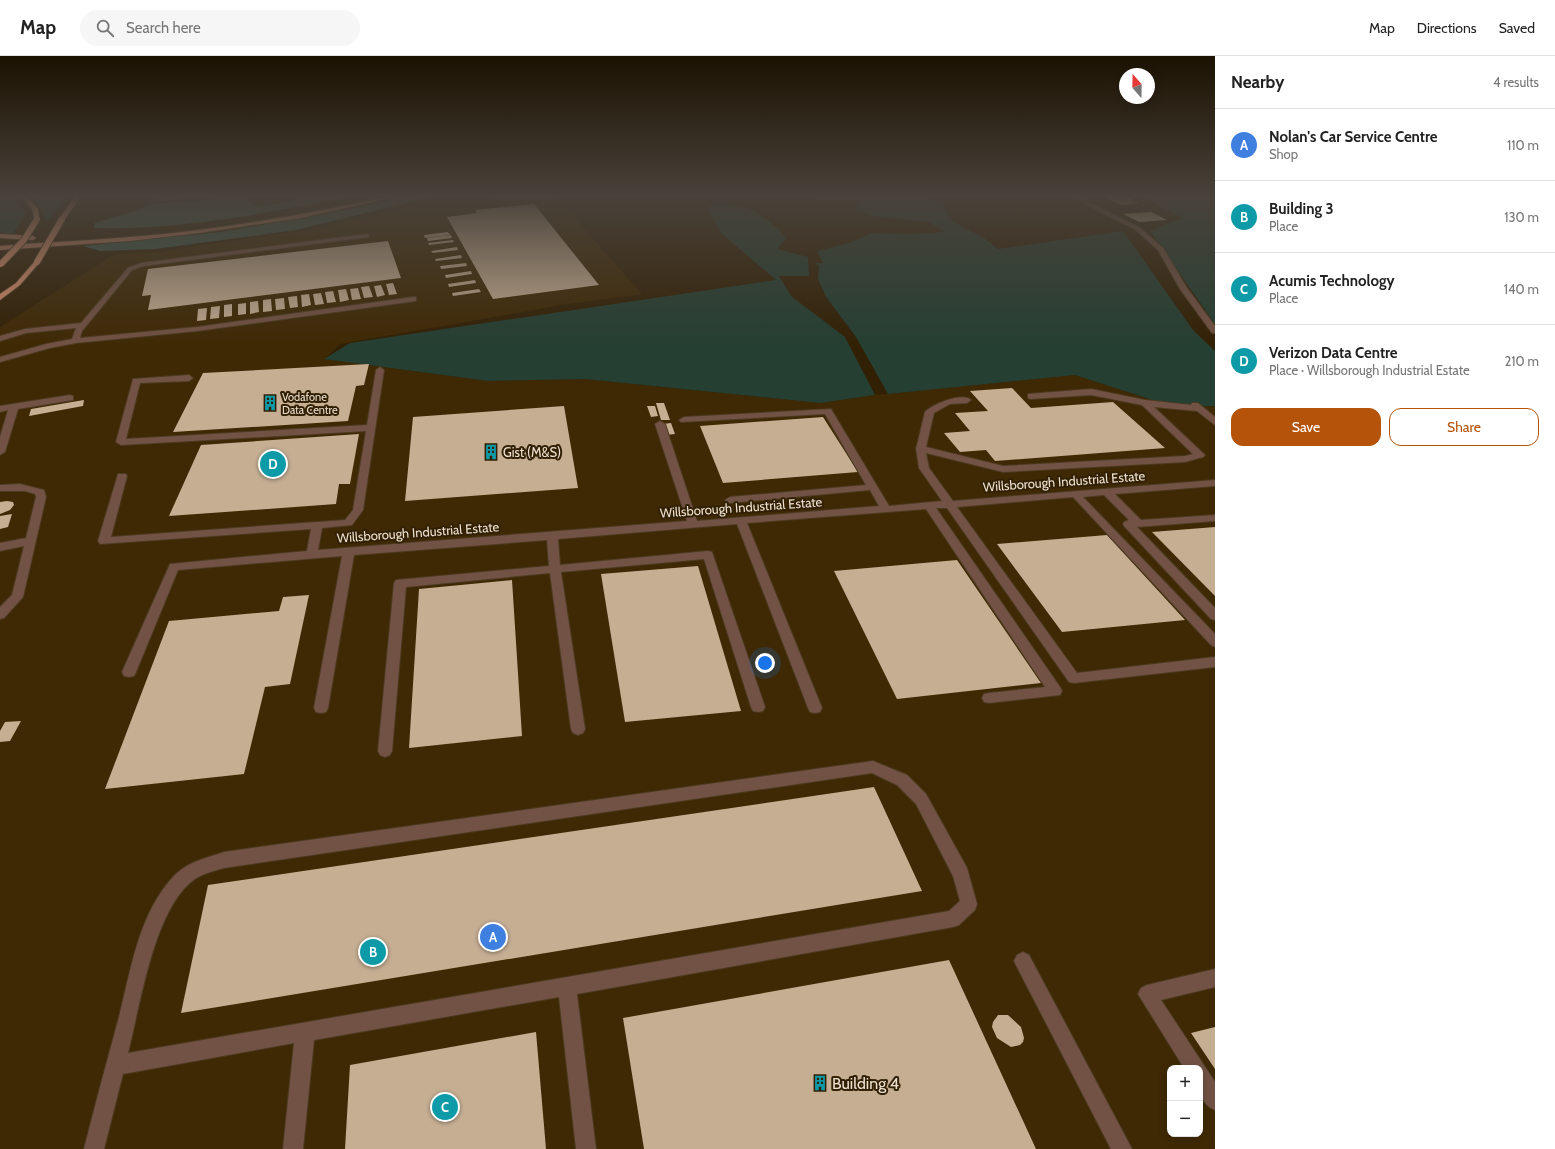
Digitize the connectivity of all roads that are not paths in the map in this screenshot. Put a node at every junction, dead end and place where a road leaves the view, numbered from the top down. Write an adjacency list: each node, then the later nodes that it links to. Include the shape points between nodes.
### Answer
1 (18, 246): 7 (highway, bridge)
2 (29, 246): 6 (main road)
3 (46, 246): 8 (highway, bridge, via 37,262 18,284)
4 (288, 246): 10 (street, via 143,264 130,269)
5 (1159, 246): 11 (street, via 1184,289)
6 (0, 248)
7 (1, 264)
8 (0, 298)
9 (413, 299): 13 (street, via 198,329)
10 (83, 325): 12 (street, via 24,331); 13 (street, via 78,331)
11 (1215, 331)
12 (0, 339)
13 (76, 341): 14 (street)
14 (0, 360)
15 (380, 370): 26 (street)
16 (190, 378): 26 (street, via 136,381 122,442)
17 (1031, 396): 20 (street, via 1090,392)
18 (70, 398): 21 (street)
19 (967, 400): 27 (street, via 948,402 930,412)
20 (1145, 403): 24 (street, via 1197,407); 27 (street, via 1200,455 1185,459 1003,469)
21 (14, 407): 22 (street); 28 (street)
22 (0, 409)
23 (684, 420): 31 (street, via 828,411)
24 (1215, 422)
25 (660, 424): 42 (street)
26 (371, 428): 43 (street, via 358,510 348,523)
27 (921, 449): 36 (street, via 924,468)
28 (0, 452)
29 (122, 476): 43 (street, via 104,542)
30 (1215, 484): 33 (street, Willsborough Industrial Estate)
31 (873, 487): 35 (street); 38 (street)
32 (0, 488): 45 (street, via 24,487 40,492)
33 (1107, 492): 34 (street, Willsborough Industrial Estate); 41 (street)
34 (1075, 494): 36 (street, Willsborough Industrial Estate); 52 (street)
35 (730, 500)
36 (951, 504): 37 (street, Willsborough Industrial Estate); 53 (street, via 1074,678)
37 (928, 506): 38 (street, Willsborough Industrial Estate); 55 (street, via 1055,691)
38 (886, 509): 40 (street, Willsborough Industrial Estate)
39 (1215, 518): 41 (street)
40 (741, 521): 42 (street, Willsborough Industrial Estate); 58 (street)
41 (1138, 523): 51 (street, via 1128,524)
42 (693, 524): 44 (street, Willsborough Industrial Estate)
43 (317, 526): 48 (street)
44 (552, 536): 47 (street, Willsborough Industrial Estate); 49 (street)
45 (31, 541): 46 (street); 50 (street, via 16,597)
46 (0, 547)
47 (349, 551): 48 (street, Willsborough Industrial Estate); 57 (street)
48 (312, 554): 54 (street, Willsborough Industrial Estate, via 174,567)
49 (555, 569): 56 (street, via 708,555); 59 (street); 60 (street, via 400,583)
50 (0, 614)
51 (1215, 616)
52 (1215, 642)
53 (1215, 662)
54 (129, 672)
55 (989, 698)
56 (758, 707)
57 (321, 708)
58 (815, 708)
59 (578, 728)
60 (385, 751)
61 (1023, 961): 72 (street)
62 (1215, 978): 66 (street, via 1147,994)
63 (567, 985): 64 (street); 65 (street, via 953,919 970,904 961,874 921,799 902,780 873,768 224,860 199,868 181,880 162,906 149,934); 71 (street)
64 (305, 1032): 65 (street); 70 (street)
65 (117, 1064): 69 (street)
66 (1192, 1065)
67 (1203, 1081): 68 (street)
68 (1215, 1100)
69 (94, 1149)
70 (293, 1149)
71 (586, 1149)
72 (1122, 1149)

